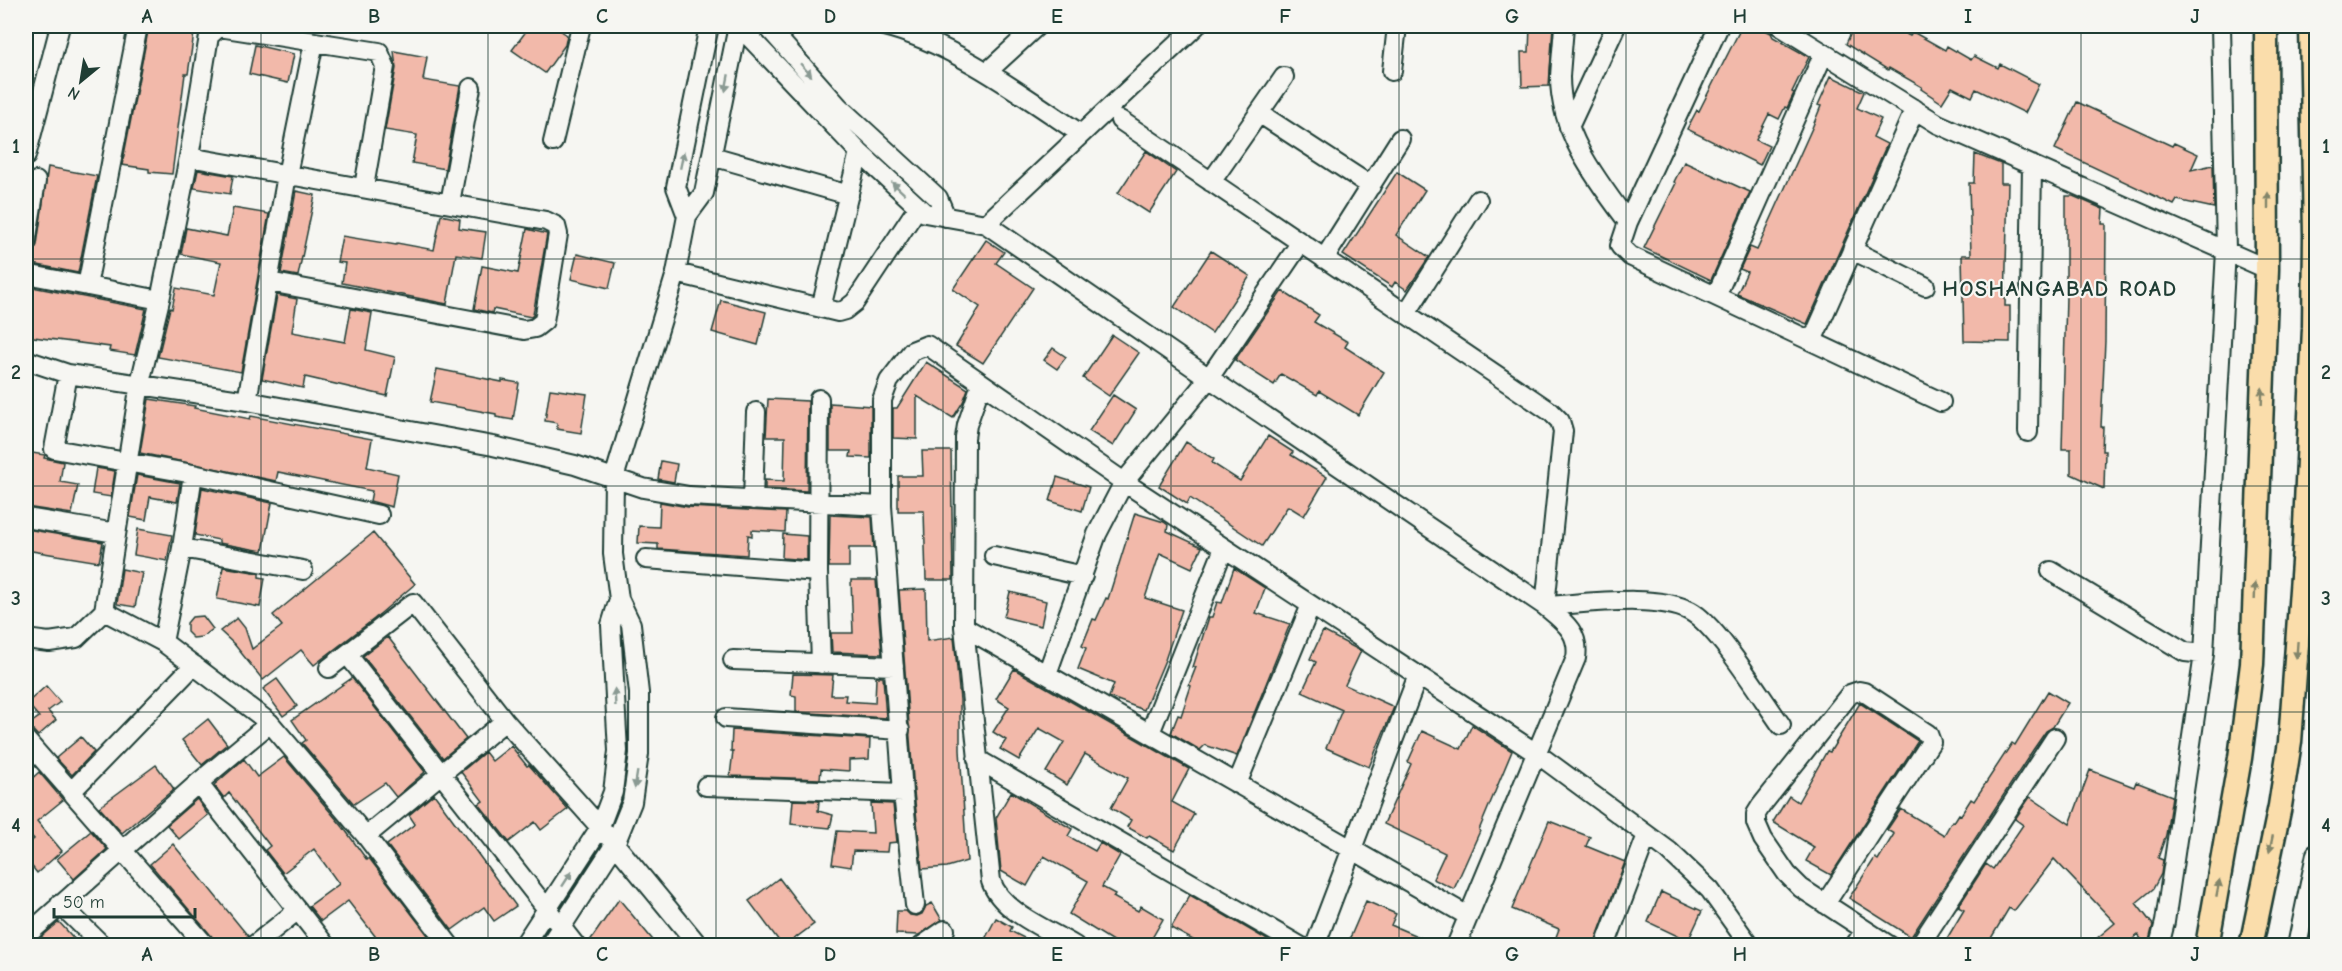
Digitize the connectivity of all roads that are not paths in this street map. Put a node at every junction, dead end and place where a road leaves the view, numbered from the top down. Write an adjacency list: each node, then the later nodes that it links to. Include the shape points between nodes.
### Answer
1 (60, 26): 24 (street)
2 (138, 26): 59 (street)
3 (581, 26): 31 (street)
4 (709, 26): 46 (street, one-way to 4, via 676,187)
5 (739, 26): 32 (street); 35 (street, one-way to 35)
6 (767, 26): 47 (street, one-way to 47, via 838,107 938,198)
7 (884, 26): 21 (street, via 913,35)
8 (1037, 26): 21 (street)
9 (1196, 26): 29 (street)
10 (1397, 26): 20 (street)
11 (1564, 26): 28 (street, via 1560,79)
12 (1616, 26): 28 (street)
13 (1719, 26): 48 (street)
14 (1780, 26): 19 (street)
15 (2221, 26): 53 (street)
16 (2266, 26): 55 (main road, one-way to 16)
17 (2311, 26): 164 (main road, one-way to 164, via 2313,328 2304,559 2290,742)
18 (314, 42): 34 (street, via 219,27 209,36); 37 (street); 41 (street, via 380,52 385,66)
19 (1824, 53): 25 (street); 61 (street)
20 (1392, 71)
21 (987, 72): 29 (street)
22 (1284, 77): 26 (street)
23 (471, 88): 44 (street)
24 (32, 99): 33 (street)
25 (1914, 109): 36 (street); 52 (street)
26 (1258, 113): 39 (street); 40 (street)
27 (1120, 120): 39 (street)
28 (1569, 127): 48 (street, via 1590,171)
29 (1081, 134): 49 (street)
30 (1400, 139): 40 (street)
31 (553, 142)
32 (859, 152): 42 (street); 45 (street, one-way to 32)
33 (26, 156)
34 (189, 156): 37 (street); 62 (street)
35 (712, 156): 42 (street); 46 (street, via 704,193)
36 (2032, 165): 53 (street); 75 (street)
37 (287, 175): 41 (street); 58 (street)
38 (36, 181): 51 (street)
39 (1211, 182): 50 (street)
40 (1371, 186): 54 (street)
41 (364, 187): 44 (street)
42 (849, 195): 63 (street)
43 (1478, 200): 64 (street)
44 (450, 203): 58 (street, via 556,226 544,321 535,328 524,330)
45 (918, 207): 47 (street, via 925,213); 63 (street, via 855,302 838,312)
46 (687, 216): 56 (street)
47 (946, 217): 49 (street)
48 (1628, 222): 61 (street, via 1621,238 1623,250)
49 (986, 224): 68 (street)
50 (1301, 242): 54 (street); 68 (street)
51 (26, 243)
52 (1852, 250): 60 (street); 65 (street)
53 (2226, 250): 55 (street); 102 (street)
54 (1324, 259): 64 (street)
55 (2267, 269): 163 (main road, one-way to 55, via 2240,758 2252,664)
56 (676, 273): 63 (street); 78 (street)
57 (26, 274): 59 (street)
58 (269, 282): 72 (street)
59 (87, 286): 62 (street)
60 (1926, 286)
61 (1716, 296): 65 (street)
62 (160, 300): 69 (street)
63 (821, 308)
64 (1406, 314): 96 (street, via 1560,421 1563,431)
65 (1812, 341): 73 (street)
66 (26, 360): 67 (street)
67 (68, 374): 69 (street); 76 (street, via 54,449)
68 (1209, 378): 79 (street); 96 (street)
69 (140, 383): 72 (street); 76 (street)
70 (981, 384): 79 (street); 82 (street, via 927,345 912,351 889,381 882,400); 98 (street, via 965,438)
71 (819, 399): 81 (street)
72 (247, 400): 78 (street, via 493,446)
73 (1941, 402)
74 (756, 412): 80 (street)
75 (2028, 432)
76 (126, 461): 77 (street); 85 (street)
77 (193, 474): 83 (street); 86 (street)
78 (614, 478): 80 (street, via 689,496); 94 (street, via 612,536)
79 (1124, 482): 87 (street); 93 (street, via 1097,534)
80 (753, 500): 81 (street)
81 (818, 503): 82 (street); 92 (street)
82 (882, 506): 106 (street)
83 (379, 515)
84 (26, 518): 85 (street)
85 (116, 533): 97 (street)
86 (182, 548): 90 (street); 100 (street)
87 (1224, 548): 95 (street); 115 (street)
88 (994, 556): 93 (street)
89 (646, 559): 92 (street)
90 (303, 570)
91 (2051, 571): 102 (street, via 2186,652)
92 (818, 572): 104 (street)
93 (1083, 576): 108 (street)
94 (620, 599): 126 (street, one-way to 94, via 616,773 611,625); 129 (street, one-way to 129, via 631,624 640,727 632,802)
95 (1311, 605): 109 (street); 122 (street)
96 (1545, 606): 113 (street, via 1652,602 1692,611 1711,627); 118 (street, via 1568,625 1577,649)
97 (104, 611): 99 (street, via 76,638 50,642); 100 (street)
98 (964, 627): 108 (street); 119 (street)
99 (26, 639)
100 (163, 642): 105 (street)
101 (348, 654): 107 (street); 111 (street, via 413,603); 120 (street)
102 (2204, 654): 162 (street)
103 (733, 660): 104 (street)
104 (821, 664): 106 (street)
105 (194, 665): 112 (street); 124 (street)
106 (894, 666): 114 (street)
107 (329, 668)
108 (1047, 674): 115 (street)
109 (1418, 675): 118 (street); 131 (street)
110 (726, 718): 114 (street)
111 (505, 722): 120 (street); 126 (street)
112 (270, 723): 121 (street); 128 (street)
113 (1781, 725)
114 (900, 730): 125 (street)
115 (1150, 733): 122 (street)
116 (2055, 738): 161 (street)
117 (26, 740): 124 (street)
118 (1536, 753): 127 (street); 138 (street)
119 (977, 759): 153 (street, via 994,891 1011,909); 154 (street)
120 (441, 774): 128 (street); 136 (street)
121 (198, 783): 130 (street); 137 (street)
122 (1237, 783): 131 (street)
123 (706, 786): 125 (street)
124 (71, 792): 130 (street)
125 (903, 793): 135 (street)
126 (599, 829): 129 (street); 136 (street, one-way to 126)
127 (1647, 835): 157 (street); 158 (street, via 1669,850 1710,891)
128 (366, 836): 147 (street)
129 (615, 844): 139 (street); 151 (street)
130 (122, 850): 133 (street); 144 (street)
131 (1353, 850): 138 (street); 155 (street)
132 (2316, 855): 165 (street)
133 (60, 904): 142 (street); 143 (street)
134 (1825, 904): 134 (street, via 1786,874 1763,839 1756,814 1850,694 1859,691 1928,734 1931,742); 141 (street)
135 (915, 905)
136 (548, 909): 139 (street); 148 (street)
137 (298, 910): 145 (street); 146 (street)
138 (1468, 916): 156 (street)
139 (561, 927): 149 (street); 150 (street)
140 (945, 930): 152 (street)
141 (1865, 931): 159 (street); 160 (street)
142 (26, 936)
143 (103, 945)
144 (206, 945)
145 (253, 945)
146 (326, 945)
147 (450, 945)
148 (522, 945)
149 (549, 945)
150 (576, 945)
151 (699, 945)
152 (922, 945)
153 (1076, 945)
154 (1300, 945)
155 (1315, 945)
156 (1456, 945)
157 (1605, 945)
158 (1750, 945)
159 (1854, 945)
160 (1890, 945)
161 (1919, 945)
162 (2159, 945)
163 (2207, 945)
164 (2251, 945)
165 (2297, 945)

